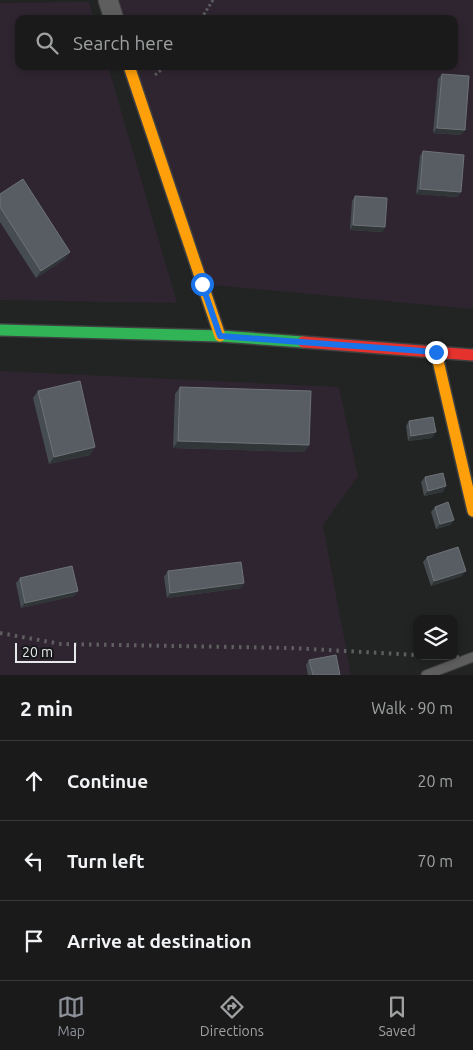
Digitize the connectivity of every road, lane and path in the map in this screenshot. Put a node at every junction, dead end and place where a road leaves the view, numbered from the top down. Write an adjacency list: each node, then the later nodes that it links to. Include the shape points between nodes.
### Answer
1 (108, 0): 3 (street)
2 (212, 0): 4 (path)
3 (113, 15)
4 (203, 15)
5 (130, 70): 7 (main road)
6 (0, 330): 7 (main road)
7 (220, 336): 8 (main road)
8 (436, 352): 9 (main road); 10 (main road)
9 (473, 354)
10 (473, 511)
11 (473, 657): 12 (lane)
12 (426, 675)

